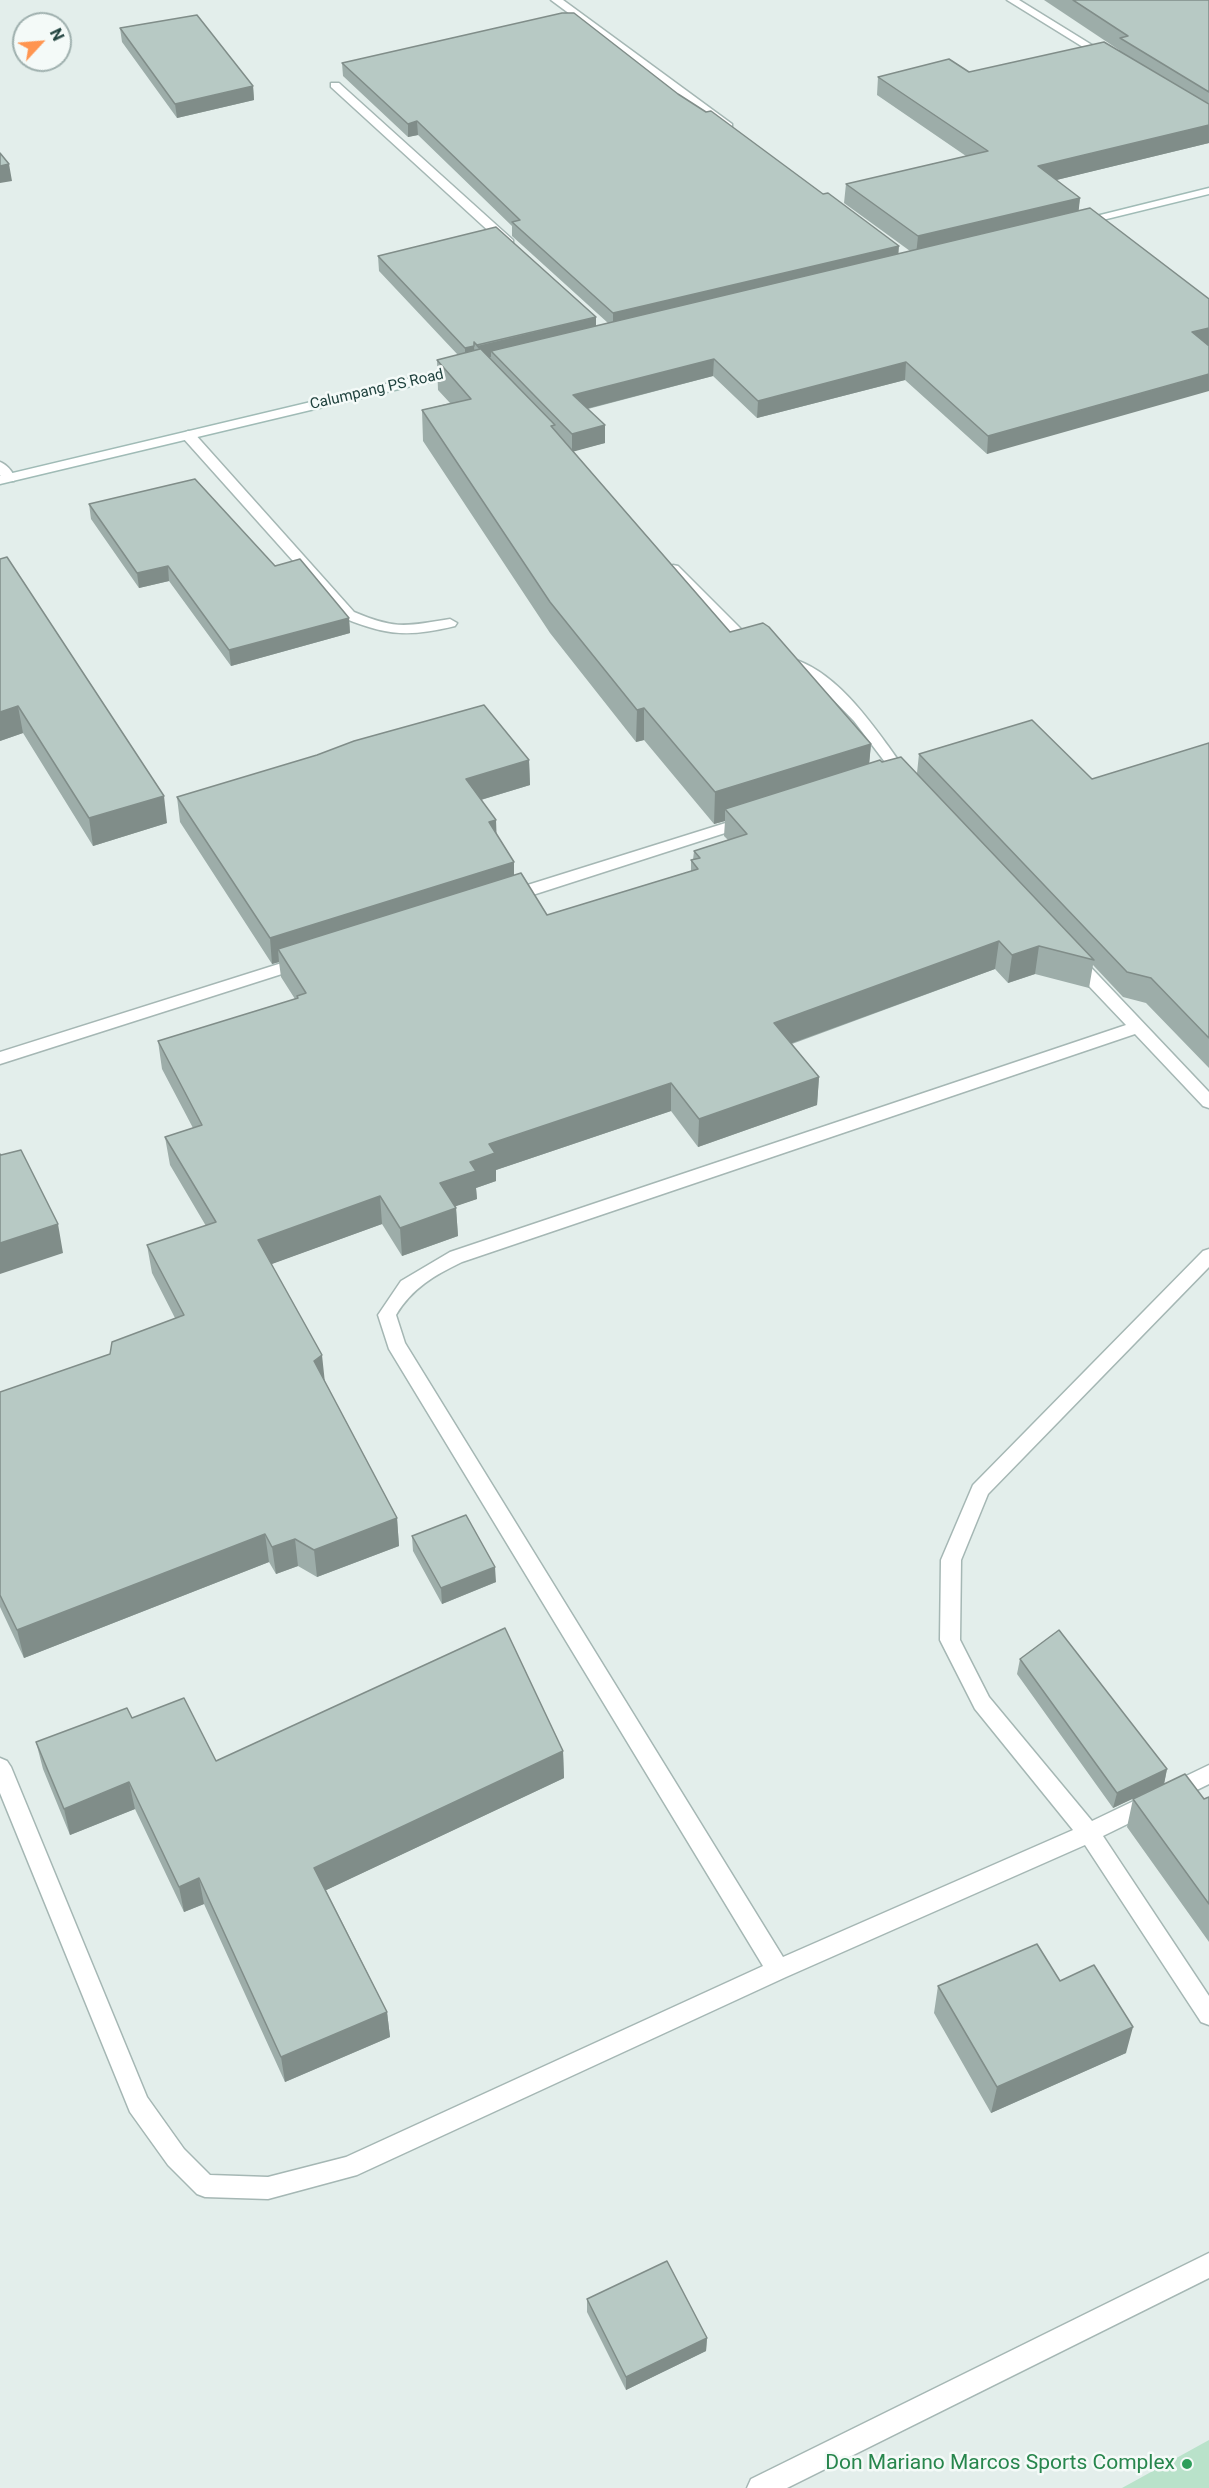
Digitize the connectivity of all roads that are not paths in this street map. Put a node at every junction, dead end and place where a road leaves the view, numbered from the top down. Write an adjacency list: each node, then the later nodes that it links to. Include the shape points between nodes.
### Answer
1 (556, 0): 5 (street)
2 (1012, 0): 3 (street)
3 (1120, 65)
4 (335, 85): 8 (street)
5 (735, 130)
6 (1209, 191): 7 (street)
7 (1061, 227)
8 (521, 254)
9 (479, 366): 10 (street, Calumpang PS Road)
10 (188, 435): 12 (street, Calumpang PS Road); 14 (street, via 349,615 375,626 403,631)
11 (0, 466): 12 (street)
12 (5, 479)
13 (664, 559): 15 (street, via 739,635 821,679 859,718 894,775)
14 (450, 622)
15 (916, 791)
16 (764, 816): 17 (street)
17 (493, 902)
18 (1063, 948): 20 (street)
19 (323, 955): 21 (street)
20 (1137, 1027): 22 (street); 27 (street, via 456,1257 399,1292 387,1316 396,1344)
21 (0, 1058)
22 (1209, 1102)
23 (1209, 1256): 26 (street, via 980,1490 951,1560 950,1640 982,1703)
24 (0, 1767): 27 (street, via 138,2104 176,2157 205,2186 268,2188 349,2167)
25 (1209, 1774): 26 (street)
26 (1089, 1833): 27 (street); 28 (street)
27 (778, 1970)
28 (1209, 2015)
29 (1209, 2265): 30 (street)
30 (760, 2488)

